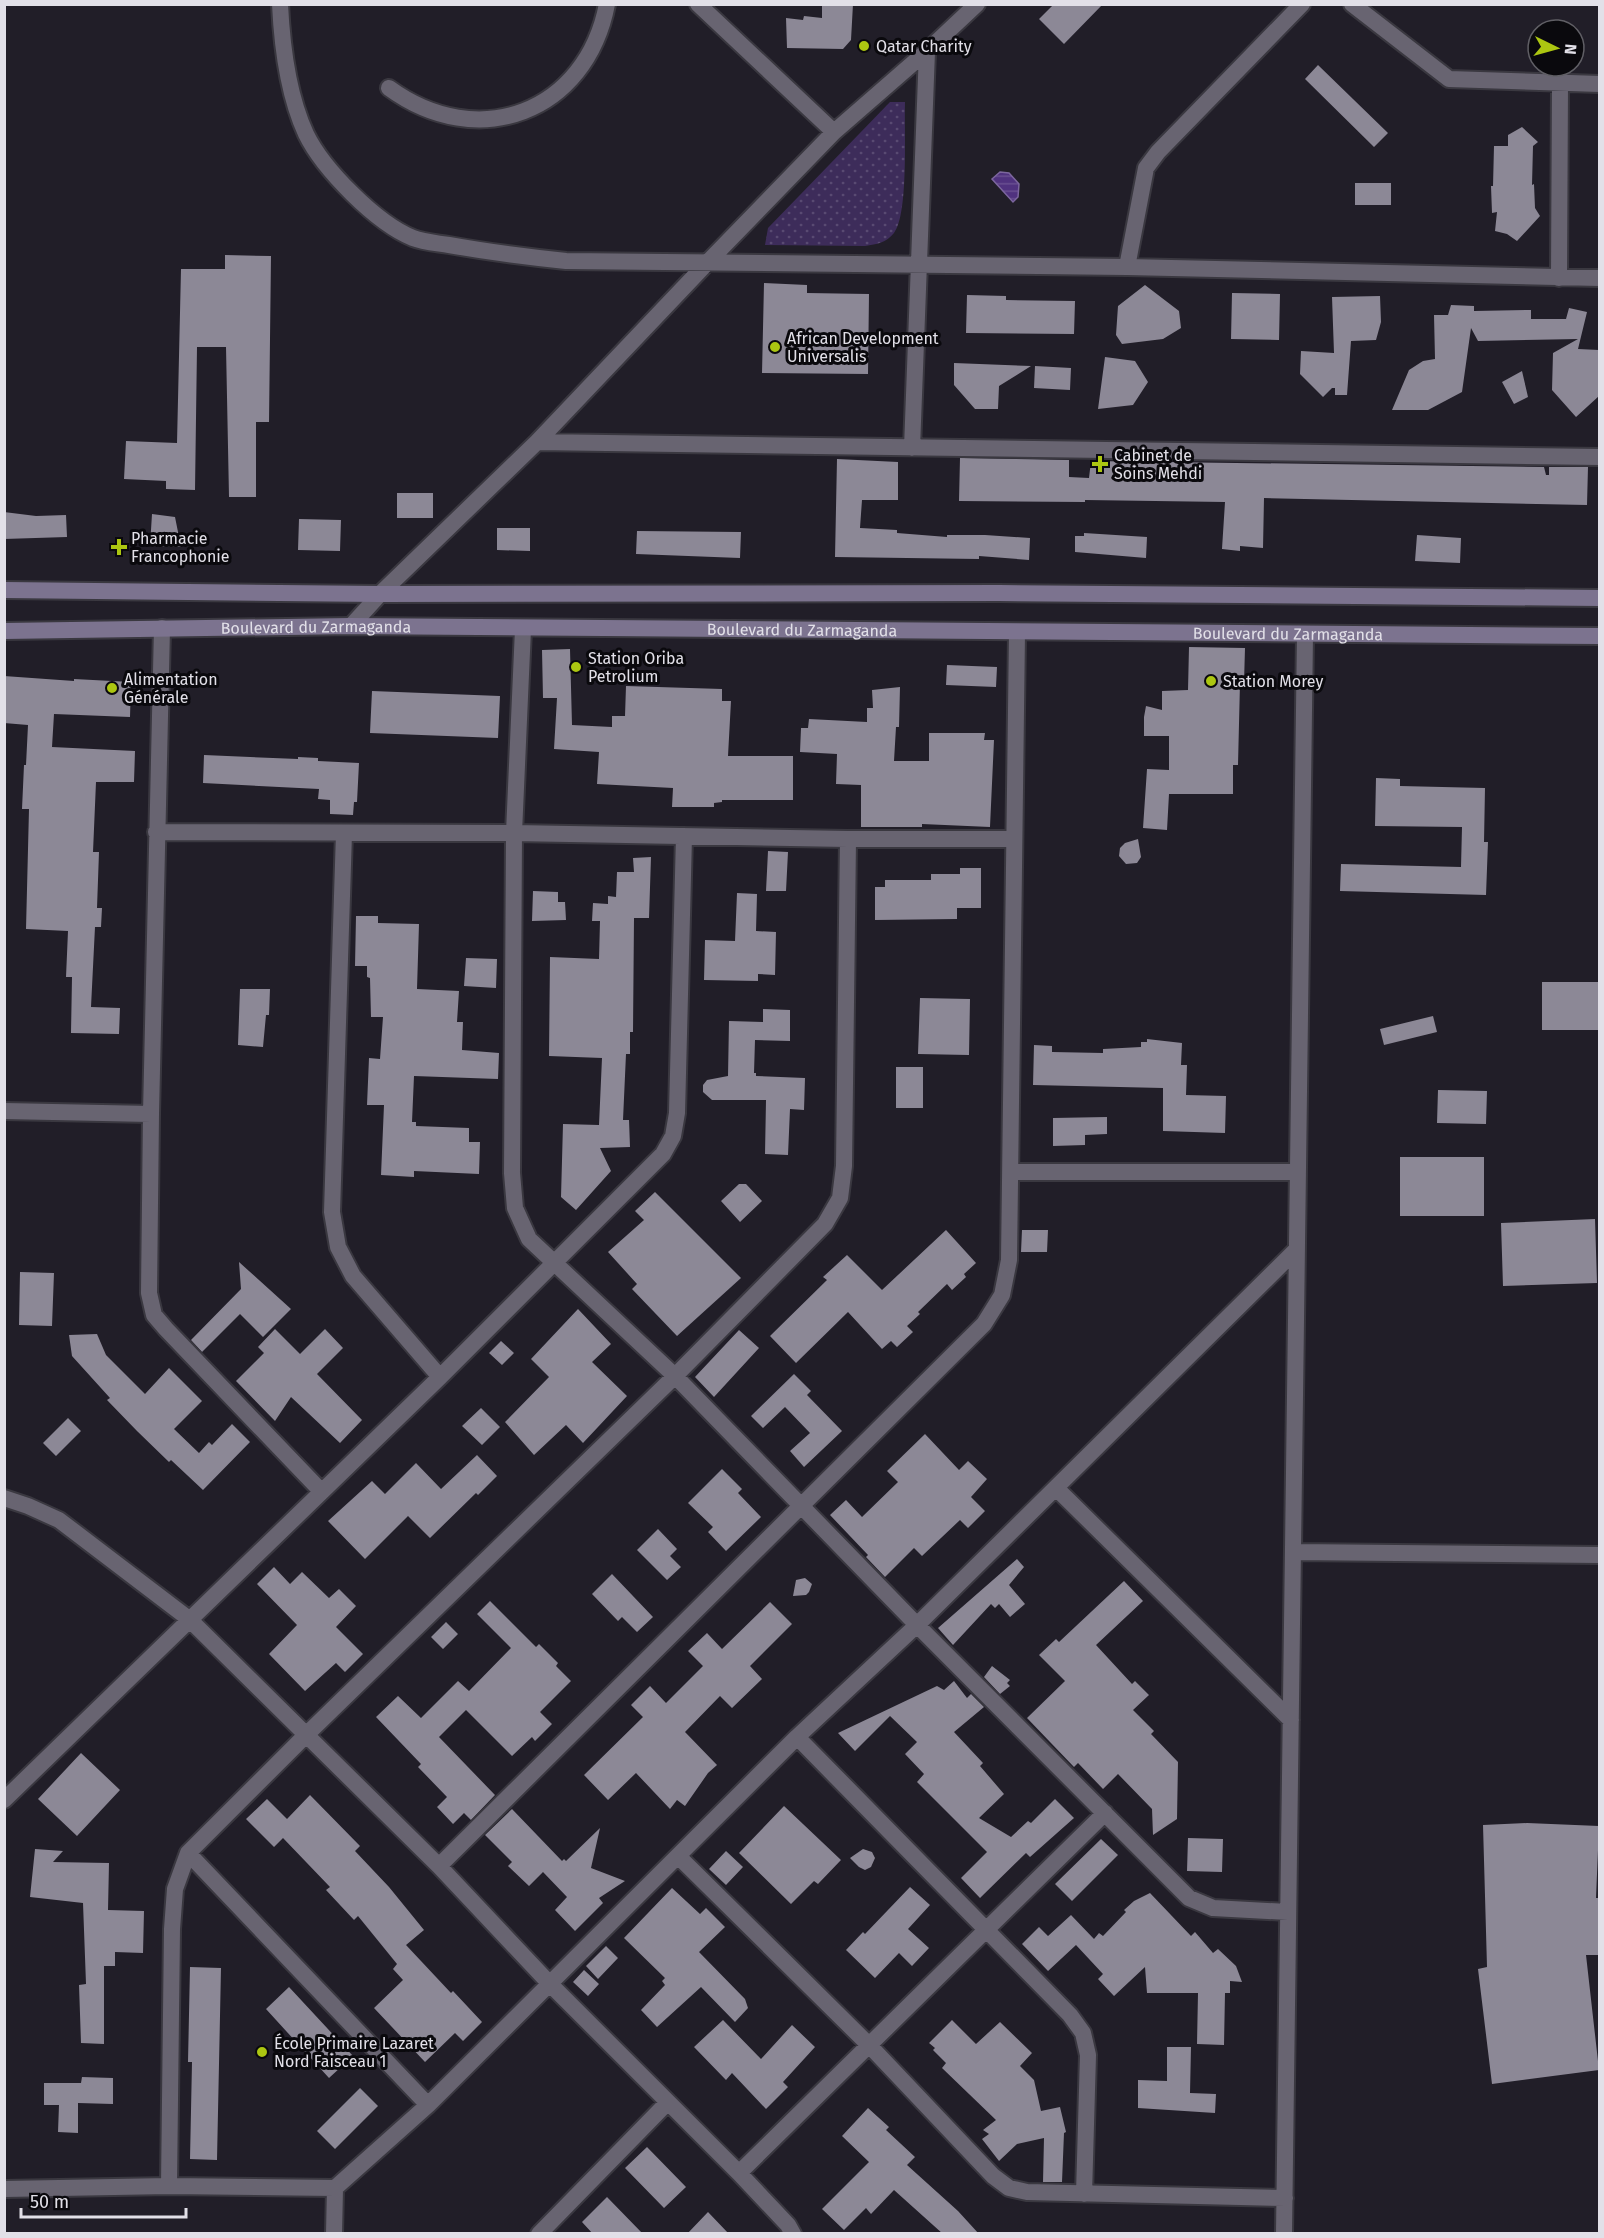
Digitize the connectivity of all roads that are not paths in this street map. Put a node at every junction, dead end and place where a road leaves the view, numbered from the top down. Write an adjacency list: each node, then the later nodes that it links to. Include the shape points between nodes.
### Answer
1 (280, 4): 12 (street, via 292,92 307,134 336,177 369,210 413,238 566,261)
2 (608, 4): 10 (street, via 597,41 576,75 545,101 527,110 489,120 446,117)
3 (698, 4): 11 (street)
4 (976, 4): 7 (street)
5 (1302, 4): 14 (street, via 1146,168)
6 (1352, 4): 8 (street, via 1449,79)
7 (927, 51): 11 (street); 13 (street)
8 (1560, 84): 9 (street); 15 (street)
9 (1599, 84)
10 (390, 88)
11 (834, 132): 12 (street)
12 (706, 264): 13 (street); 17 (street)
13 (918, 265): 14 (street); 18 (street)
14 (1127, 267): 15 (street)
15 (1559, 278): 16 (street)
16 (1599, 278)
17 (537, 442): 18 (street); 21 (street)
18 (912, 448): 19 (street)
19 (1599, 457)
20 (4, 590): 21 (main road, Boulevard du Zarmaganda)
21 (380, 594): 22 (main road, Boulevard du Zarmaganda, via 999,593); 23 (street)
22 (1599, 598)
23 (351, 626): 24 (main road, Boulevard du Zarmaganda); 25 (main road, Boulevard du Zarmaganda)
24 (162, 628): 26 (main road, Boulevard du Zarmaganda); 30 (street)
25 (523, 629): 27 (main road, Boulevard du Zarmaganda); 32 (street)
26 (4, 631)
27 (1017, 632): 28 (main road, Boulevard du Zarmaganda); 35 (street)
28 (1305, 634): 29 (main road, Boulevard du Zarmaganda); 39 (street)
29 (1599, 636)
30 (156, 832): 31 (street); 37 (street)
31 (344, 833): 32 (street); 43 (street, via 332,1212 338,1247 353,1276)
32 (514, 833): 33 (street); 41 (street, via 515,1208 529,1239)
33 (684, 836): 34 (street); 41 (street, via 677,1113 673,1136 663,1154)
34 (848, 839): 35 (street); 42 (street, via 844,1166 840,1198 825,1224)
35 (1013, 839): 38 (street)
36 (4, 1111): 37 (street)
37 (151, 1114): 45 (street, via 149,1293 154,1315)
38 (1011, 1172): 39 (street); 47 (street, via 1009,1260 1002,1295 984,1324)
39 (1298, 1172): 40 (street)
40 (1297, 1249): 44 (street); 48 (street)
41 (555, 1262): 42 (street); 43 (street)
42 (675, 1376): 47 (street); 53 (street)
43 (440, 1377): 45 (street)
44 (1056, 1488): 51 (street); 52 (street)
45 (321, 1491): 50 (street)
46 (4, 1498): 50 (street, via 59,1520)
47 (801, 1506): 51 (street); 59 (street)
48 (1293, 1552): 49 (street); 52 (street)
49 (1599, 1555)
50 (189, 1620): 53 (street); 55 (street)
51 (917, 1625): 54 (street); 56 (street)
52 (1291, 1720): 60 (street)
53 (306, 1735): 57 (street); 59 (street)
54 (797, 1737): 58 (street); 61 (street)
55 (4, 1800)
56 (1105, 1813): 60 (street, via 1190,1898 1213,1908); 61 (street)
57 (188, 1853): 65 (street); 67 (street, via 176,1888 172,1929)
58 (679, 1857): 62 (street); 63 (street)
59 (439, 1866): 62 (street)
60 (1288, 1912): 71 (street)
61 (985, 1930): 63 (street); 70 (street, via 1083,2033 1088,2055)
62 (550, 1984): 64 (street); 65 (street)
63 (869, 2045): 66 (street); 70 (street, via 993,2176 1009,2188)
64 (668, 2102): 66 (street); 73 (street)
65 (428, 2105): 68 (street)
66 (740, 2173): 74 (street)
67 (169, 2186): 68 (street); 69 (street)
68 (335, 2188): 72 (street)
69 (4, 2189)
70 (1084, 2194): 71 (street)
71 (1285, 2198): 75 (street)
72 (334, 2234)
73 (538, 2234)
74 (793, 2234)
75 (1284, 2234)

